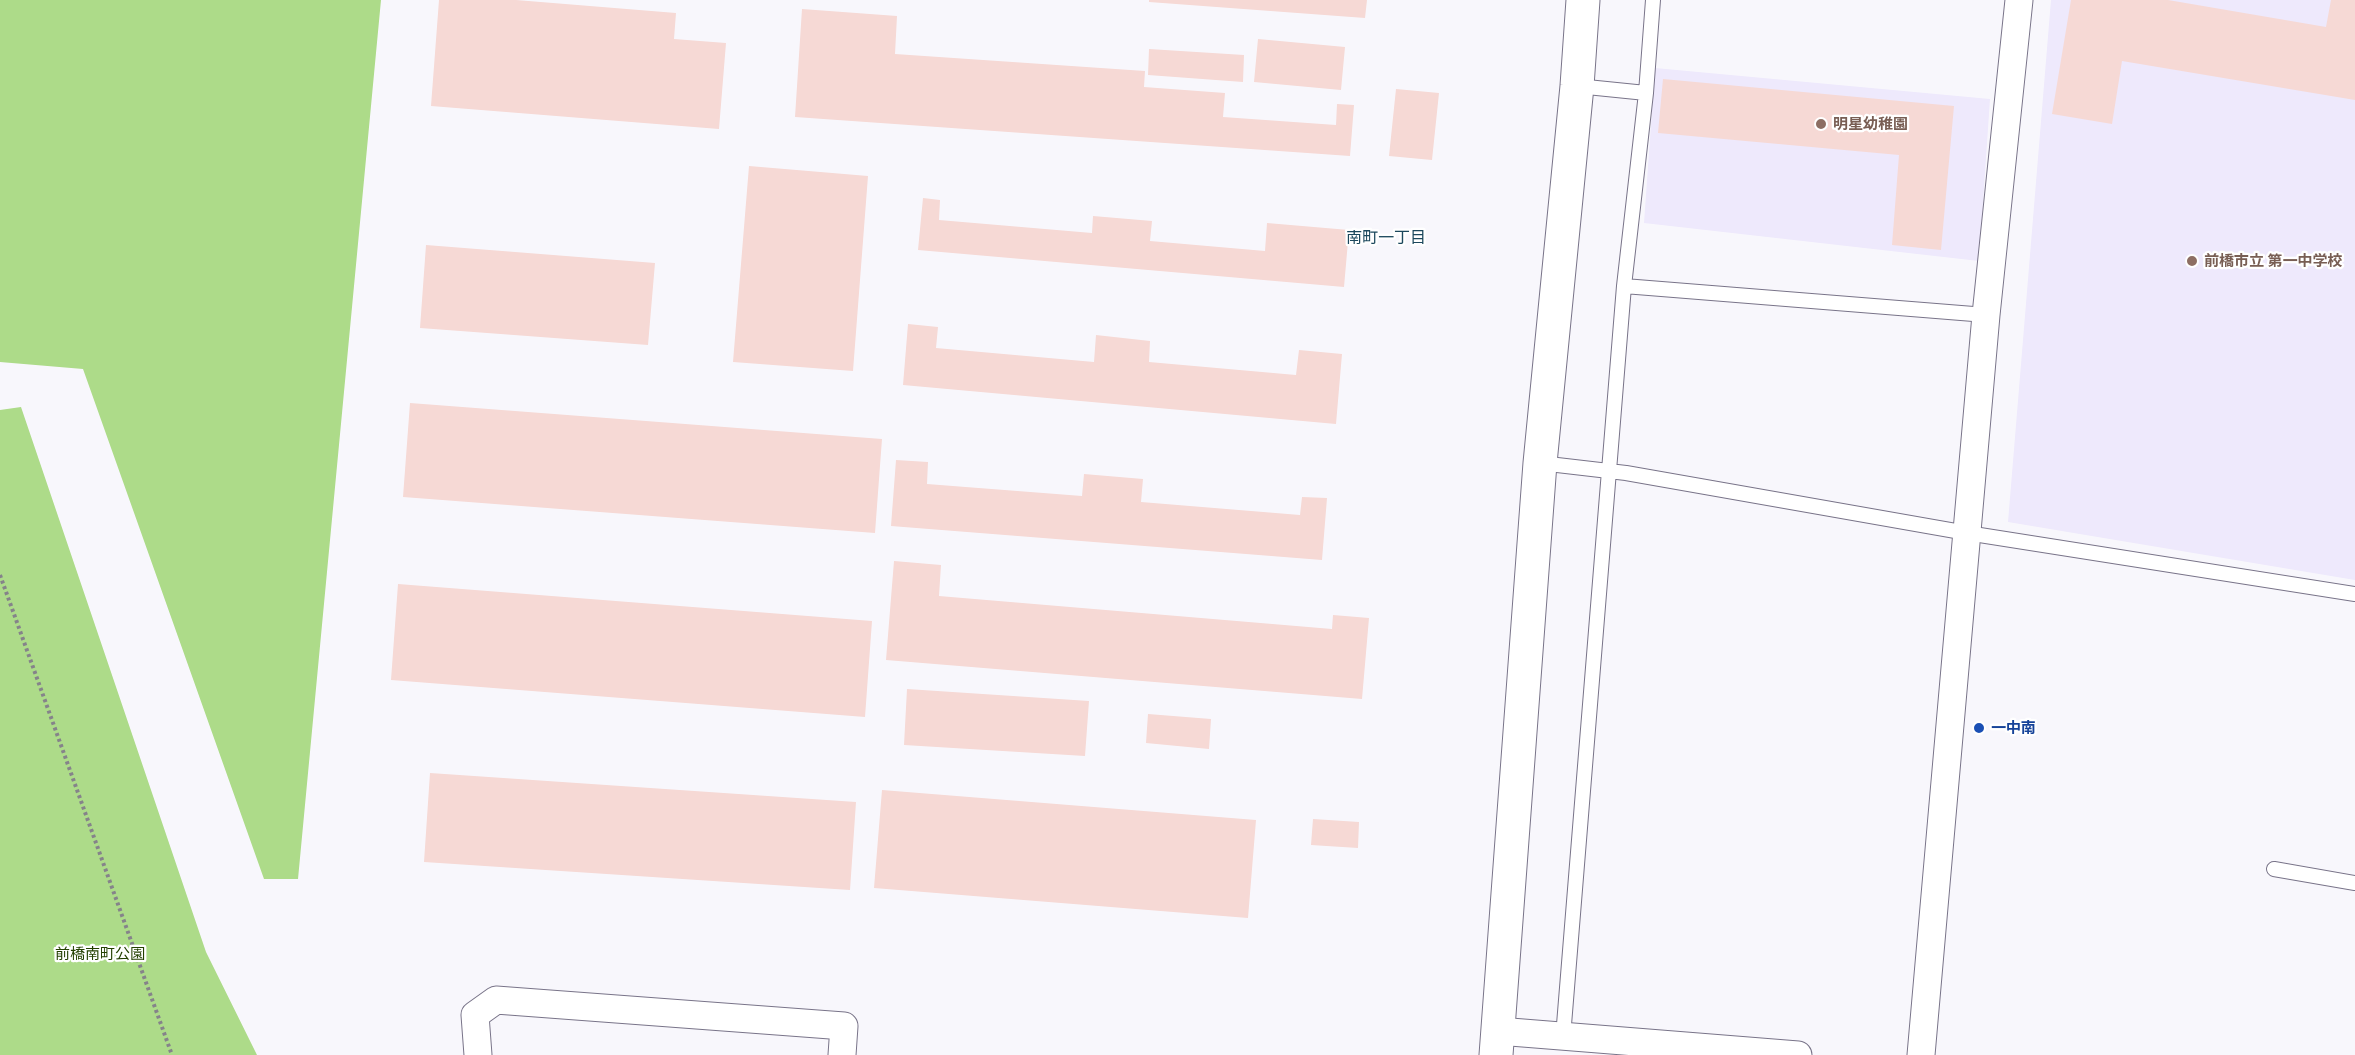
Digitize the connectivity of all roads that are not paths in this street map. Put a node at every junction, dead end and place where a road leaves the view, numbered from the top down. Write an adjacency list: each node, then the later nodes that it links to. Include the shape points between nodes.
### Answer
1 (1583, 0): 4 (street)
2 (1653, 0): 5 (lane)
3 (2019, 0): 7 (street)
4 (1577, 86): 5 (lane); 8 (street)
5 (1646, 93): 6 (lane)
6 (1624, 286): 7 (lane); 9 (lane)
7 (1986, 315): 10 (street)
8 (1540, 463): 9 (lane); 15 (street)
9 (1609, 471): 10 (lane); 14 (lane)
10 (1967, 533): 11 (lane); 20 (street)
11 (2355, 594)
12 (2274, 869): 13 (lane)
13 (2355, 883)
14 (1563, 1037): 15 (street); 16 (street)
15 (1497, 1043)
16 (1718, 1052): 19 (street)
17 (478, 1055): 18 (street, via 475,1015 496,1000 844,1026)
18 (842, 1055)
19 (1798, 1055)
20 (1921, 1055)

